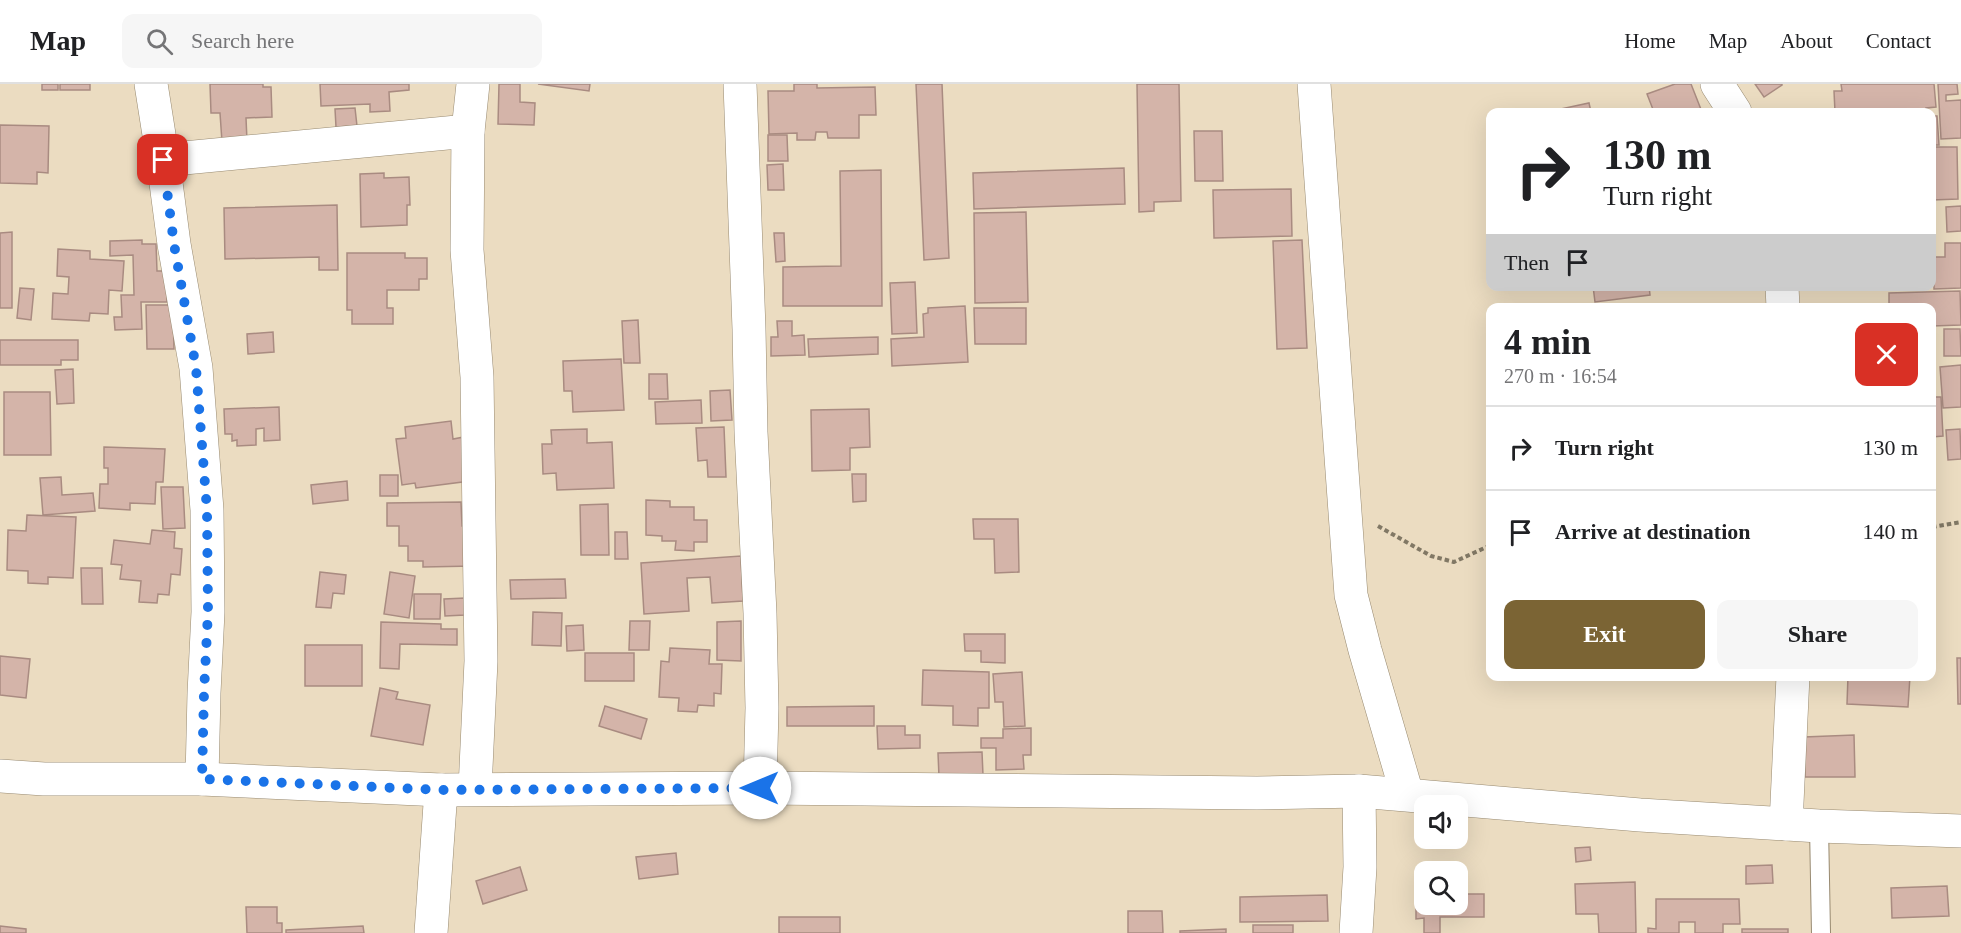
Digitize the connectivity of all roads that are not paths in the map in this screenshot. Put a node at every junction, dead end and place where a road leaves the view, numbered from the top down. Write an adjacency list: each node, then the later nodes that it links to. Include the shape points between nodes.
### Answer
1 (152, 84): 8 (street)
2 (473, 84): 7 (street)
3 (740, 84): 12 (street, via 760,613)
4 (1314, 84): 16 (street, via 1351,595)
5 (1717, 84): 6 (street)
6 (1732, 108)
7 (468, 131): 8 (street); 13 (street, via 467,250 477,377 482,661)
8 (163, 160): 11 (street, via 196,368 207,510)
9 (1793, 681): 17 (street)
10 (0, 776): 11 (street)
11 (202, 779): 14 (street)
12 (760, 788): 13 (street); 15 (street)
13 (475, 789): 14 (street)
14 (441, 790): 20 (street)
15 (1359, 791): 16 (street); 21 (street)
16 (1407, 794): 17 (street)
17 (1786, 824): 18 (street)
18 (1820, 826): 19 (street); 22 (lane)
19 (1961, 831)
20 (431, 933)
21 (1356, 933)
22 (1821, 933)

